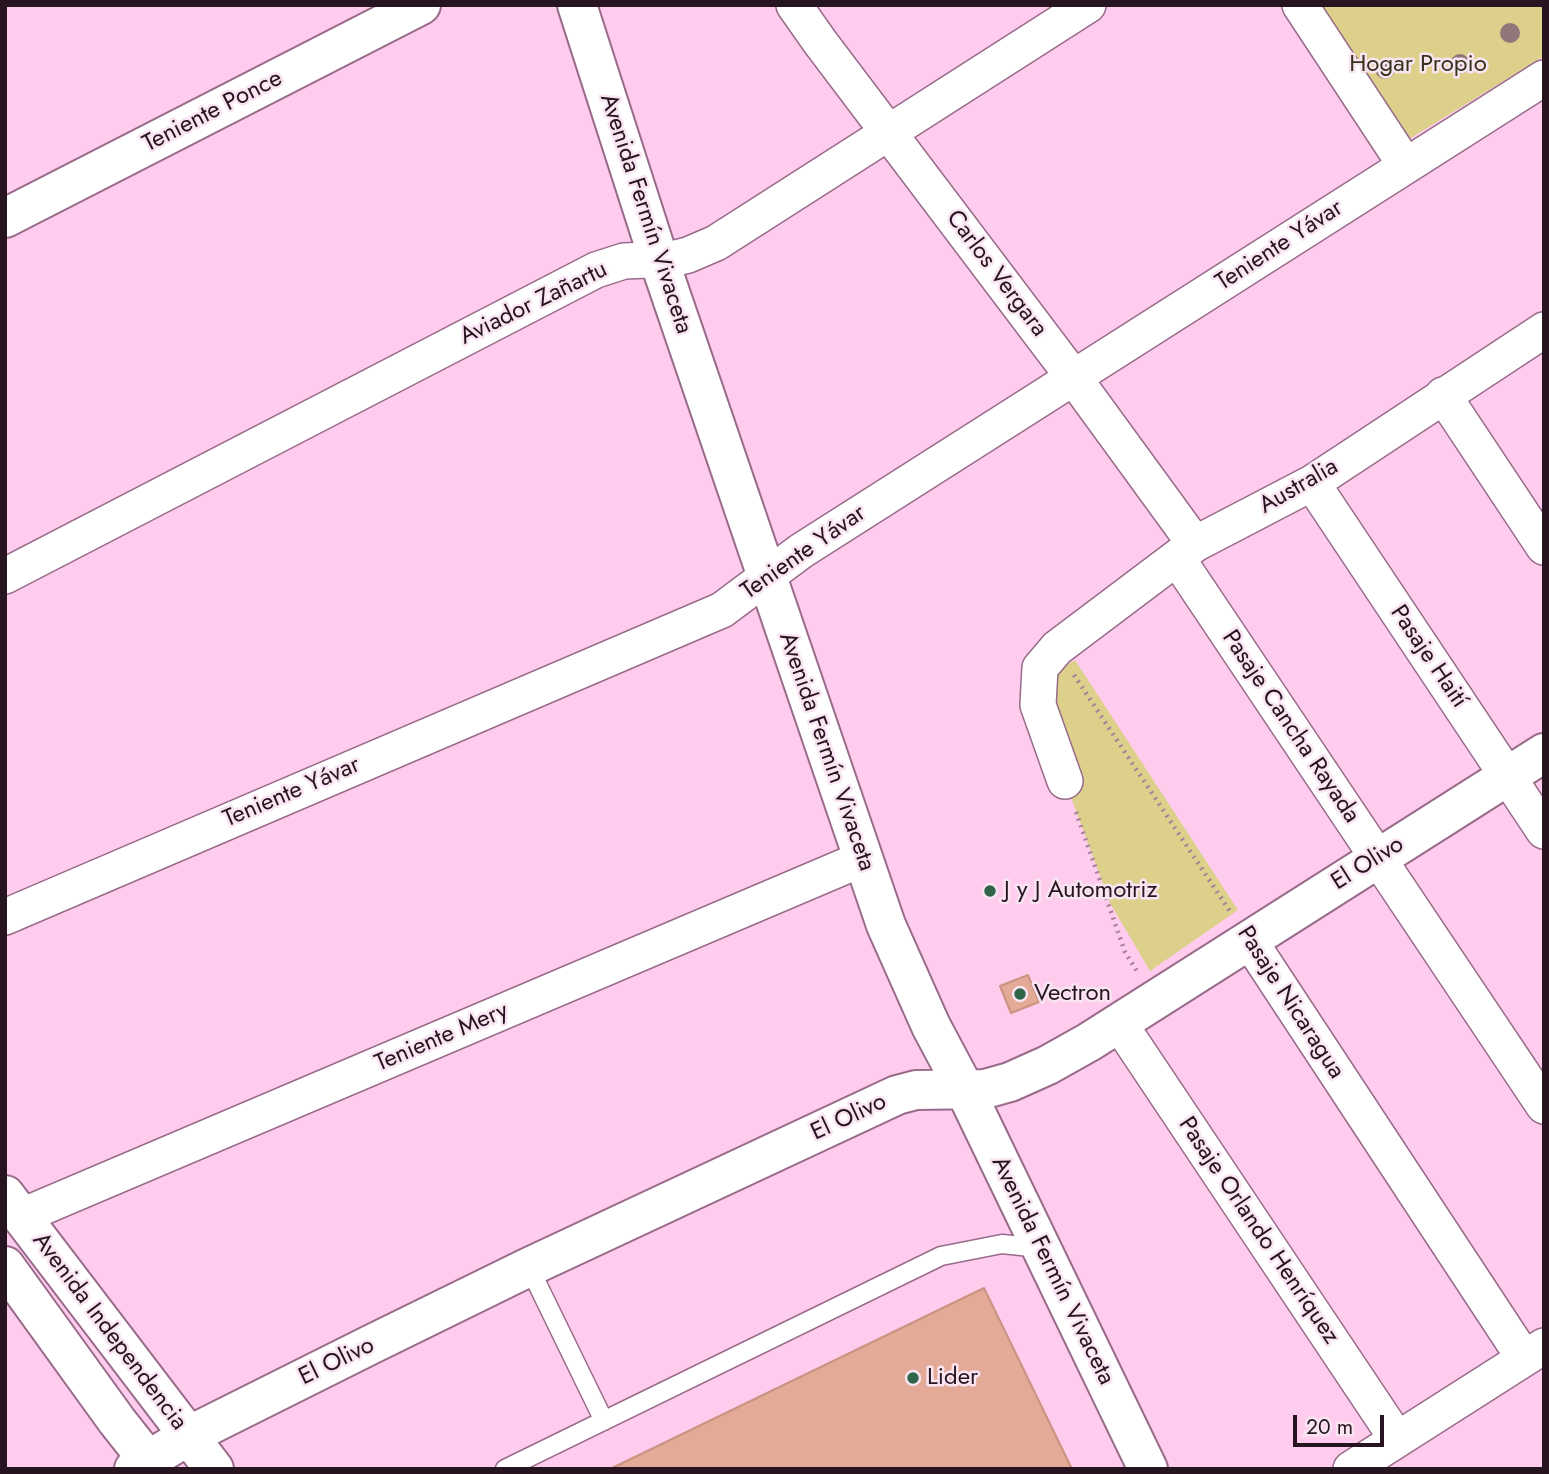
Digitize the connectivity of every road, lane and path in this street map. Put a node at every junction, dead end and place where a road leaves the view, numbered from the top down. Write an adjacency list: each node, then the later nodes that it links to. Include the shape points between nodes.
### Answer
1 (421, 5): 9 (main road, Teniente Ponce)
2 (577, 5): 10 (main road, Avenida Fermín Vivaceta)
3 (794, 5): 7 (street, Carlos Vergara)
4 (1088, 5): 7 (street, Aviador Zañartu)
5 (1300, 5): 8 (street)
6 (1544, 78): 8 (street, Teniente Yávar)
7 (889, 132): 10 (street, Aviador Zañartu, via 716,243); 12 (street, Carlos Vergara)
8 (1406, 166): 12 (street, Teniente Yávar)
9 (5, 218)
10 (659, 260): 17 (street, Aviador Zañartu, via 625,261 596,270); 18 (main road, Avenida Fermín Vivaceta)
11 (1544, 330): 13 (street, Australia)
12 (1074, 378): 16 (street, Carlos Vergara); 18 (street, Teniente Yávar)
13 (1443, 395): 14 (street, Australia); 15 (street)
14 (1312, 483): 16 (street, Australia); 21 (street, Pasaje Haití)
15 (1542, 540)
16 (1186, 551): 19 (street, Australia); 24 (street, Pasaje Cancha Rayada)
17 (5, 576)
18 (767, 577): 25 (main road, Avenida Fermín Vivaceta); 26 (street, Teniente Yávar, via 722,610)
19 (1057, 648): 22 (street, via 1040,668 1038,705); 27 (path, Pasaje Nicaragua)
20 (1544, 752): 21 (main road, El Olivo)
21 (1507, 776): 23 (street, Pasaje Haití); 24 (main road, El Olivo)
22 (1065, 781): 28 (path, via 1125,952)
23 (1544, 831)
24 (1378, 858): 27 (main road, El Olivo); 31 (street, Pasaje Cancha Rayada)
25 (862, 859): 30 (main road, Avenida Fermín Vivaceta, via 910,980); 32 (street, Teniente Mery)
26 (5, 917)
27 (1249, 940): 28 (main road, El Olivo); 36 (street, Pasaje Nicaragua)
28 (1153, 1001): 29 (main road, El Olivo)
29 (1119, 1023): 30 (main road, El Olivo, via 1048,1065 985,1089); 39 (street, Pasaje Orlando Henríquez)
30 (965, 1090): 33 (main road, Avenida Fermín Vivaceta); 35 (main road, El Olivo, via 916,1090 897,1095)
31 (1544, 1106)
32 (13, 1205): 38 (main road, Avenida Independencia)
33 (1040, 1248): 37 (lane, via 1002,1244 941,1256); 43 (main road, Avenida Fermín Vivaceta)
34 (5, 1266): 40 (main road, Avenida Independencia)
35 (529, 1267): 37 (lane); 38 (main road, El Olivo)
36 (1534, 1352): 39 (street)
37 (604, 1421): 42 (lane)
38 (188, 1436): 40 (main road, El Olivo); 41 (main road, Avenida Independencia)
39 (1397, 1439): 44 (street)
40 (146, 1466)
41 (214, 1469)
42 (505, 1469)
43 (1148, 1469)
44 (1351, 1469)

